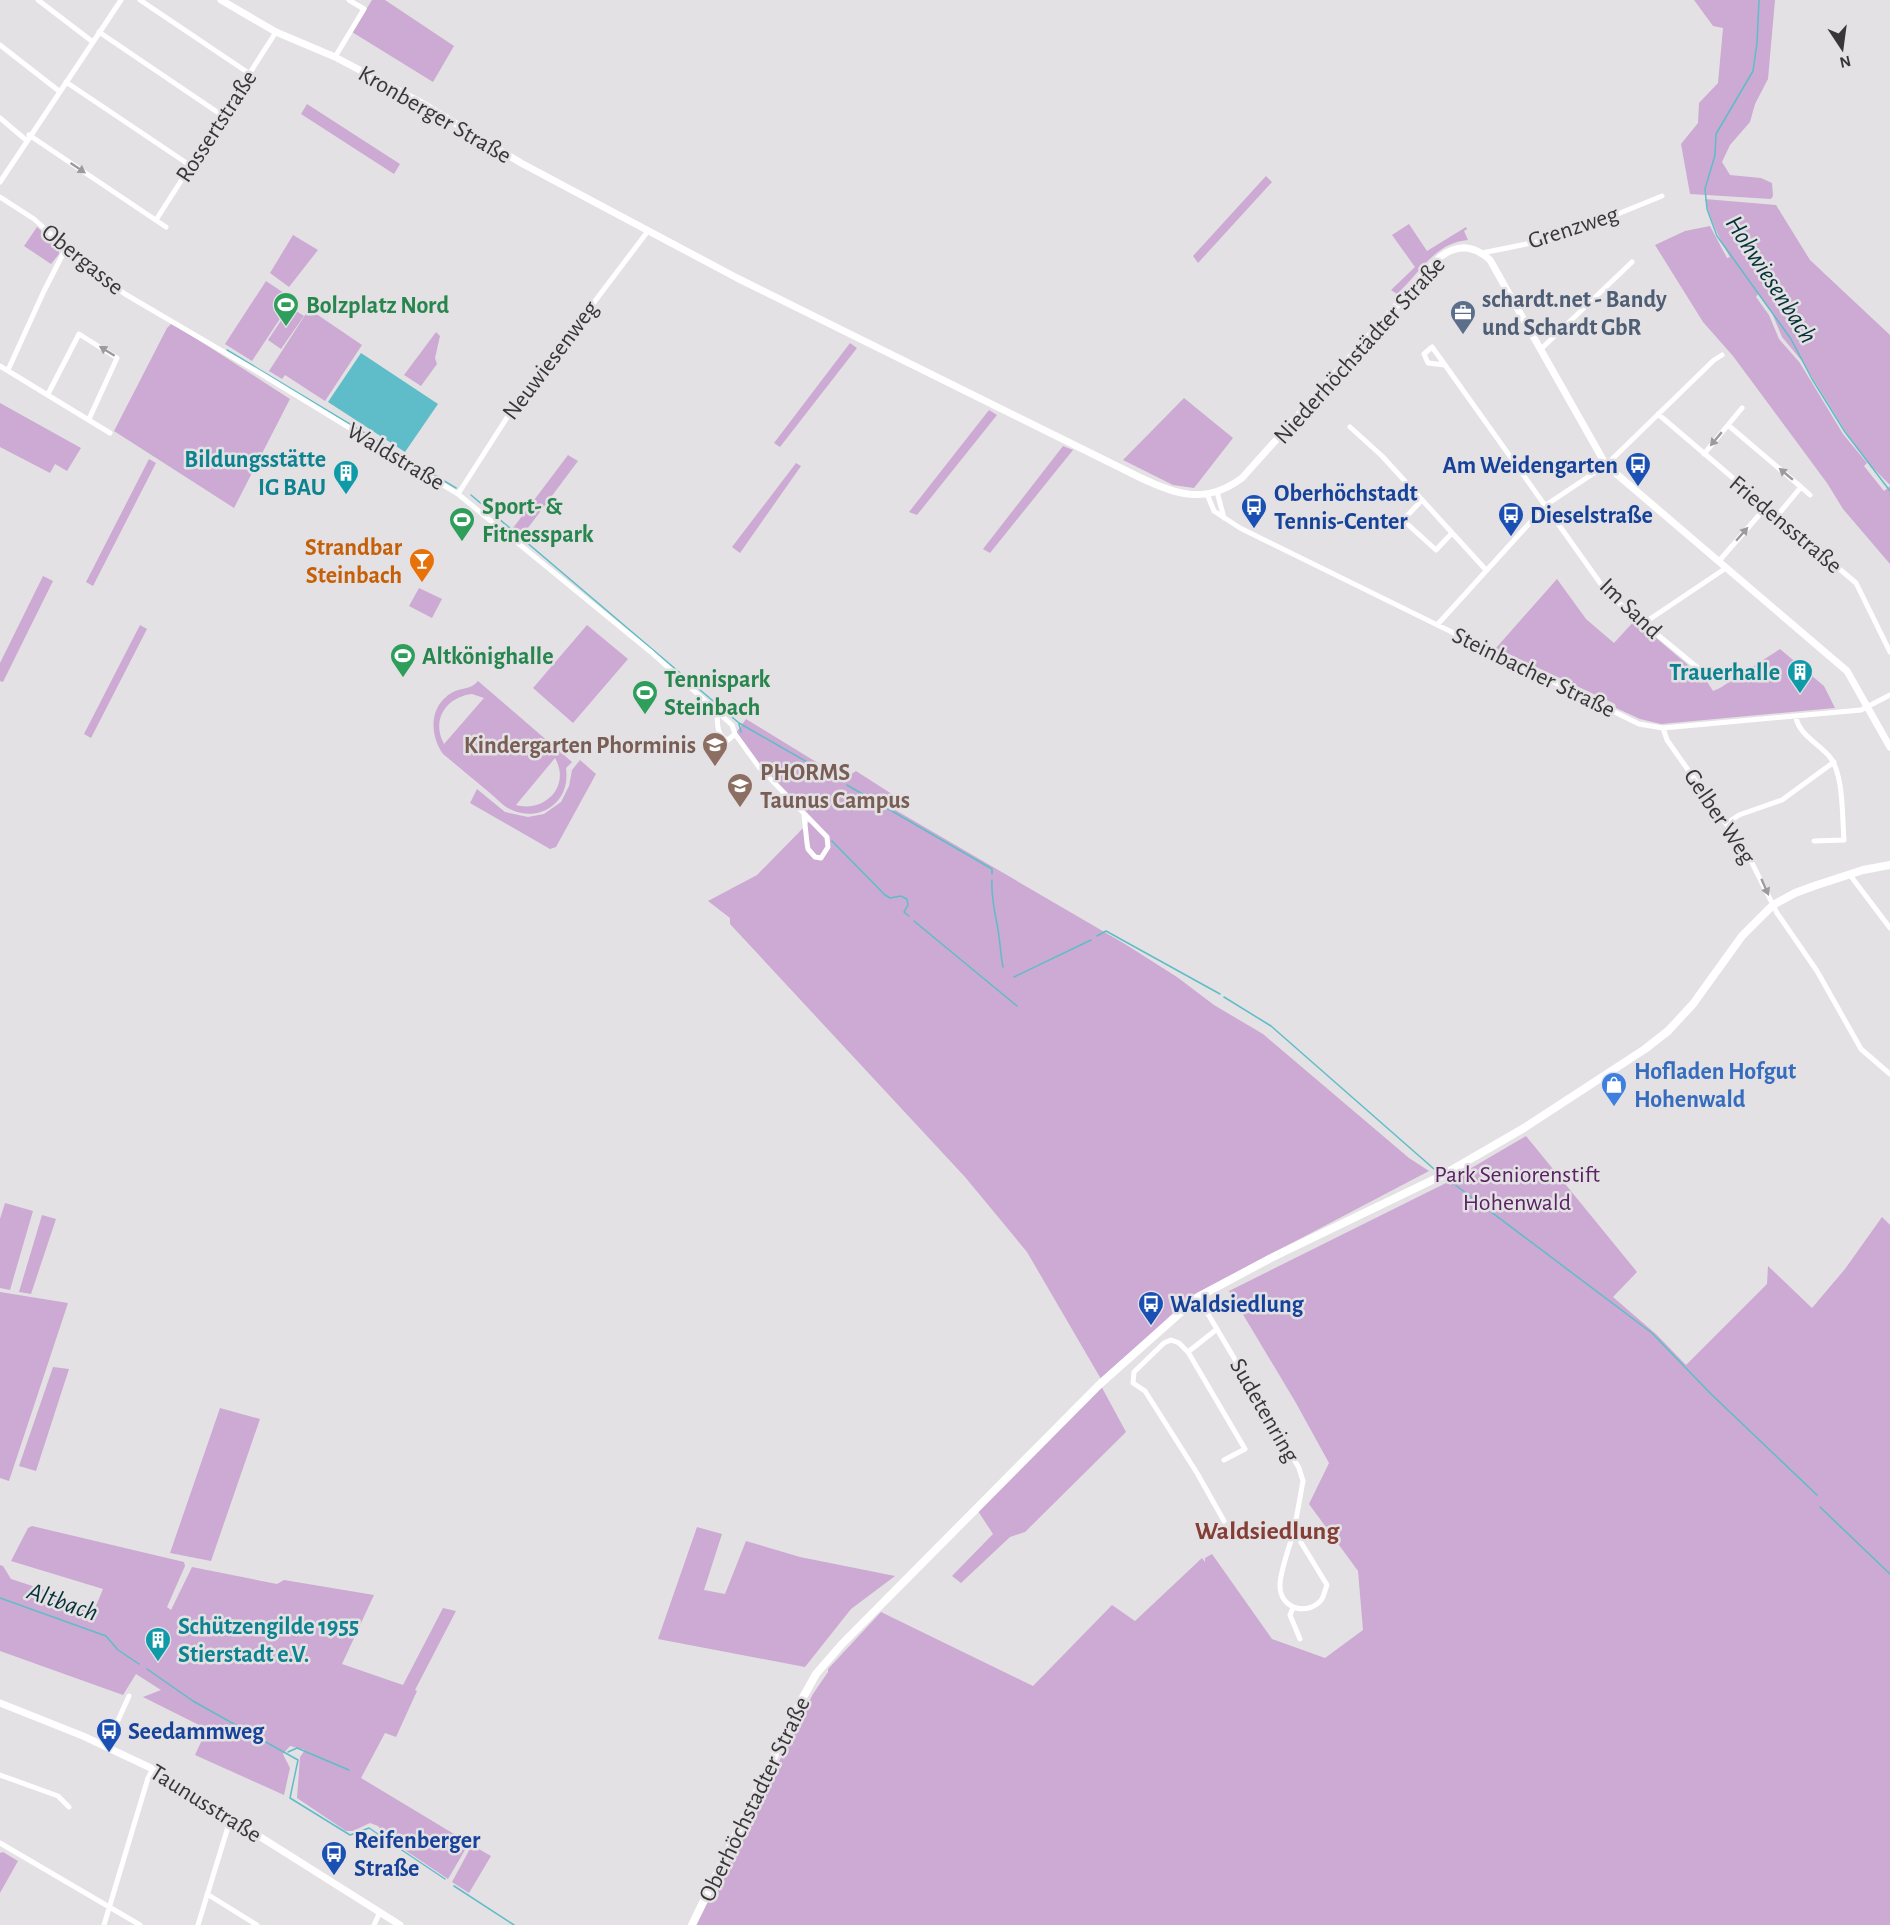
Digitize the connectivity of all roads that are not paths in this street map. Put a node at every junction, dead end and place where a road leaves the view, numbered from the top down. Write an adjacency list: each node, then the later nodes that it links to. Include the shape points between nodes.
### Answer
1 (38, 0): 8 (street)
2 (121, 0): 6 (street)
3 (140, 0): 11 (street)
4 (221, 0): 7 (street, Kronberger Straße)
5 (349, 0): 10 (street, via 364,9)
6 (99, 32): 8 (street); 14 (street)
7 (276, 32): 10 (street, Kronberger Straße); 11 (street, Rossertstraße)
8 (93, 42): 12 (street)
9 (0, 45): 13 (street)
10 (334, 57): 23 (street, Kronberger Straße)
11 (250, 74): 14 (street, Rossertstraße)
12 (66, 82): 13 (street); 17 (street)
13 (60, 91): 16 (street)
14 (223, 116): 17 (street, Rossertstraße)
15 (0, 118): 16 (street)
16 (28, 138): 18 (street); 21 (street, one-way to 21)
17 (191, 166): 21 (street, Rossertstraße)
18 (0, 182)
19 (1662, 196): 25 (street, Grenzweg, via 1561,237)
20 (0, 197): 24 (street, Obergasse, via 34,219)
21 (156, 220): 22 (street)
22 (166, 227)
23 (648, 231): 44 (street, Neuwiesenweg, via 508,416); 45 (street, Kronberger Straße, via 1154,484 1182,494)
24 (66, 248): 27 (street, Obergasse, via 125,294); 32 (street)
25 (1482, 253): 28 (street, Niederhöchstädter Straße, via 1490,260); 43 (street, Niederhöchstädter Straße, via 1465,247 1440,257 1249,471)
26 (1632, 262): 28 (street)
27 (168, 318): 44 (street, Waldstraße)
28 (1540, 350): 41 (street, Niederhöchstädter Straße)
29 (1722, 355): 35 (street)
30 (1445, 365): 48 (street, Im Sand)
31 (0, 366): 32 (street)
32 (8, 370): 33 (street)
33 (48, 394): 36 (street); 36 (street, one-way to 33, via 117,358 79,334)
34 (1742, 408): 37 (street)
35 (1658, 414): 40 (street, Friedensstraße); 41 (street)
36 (89, 419): 39 (street)
37 (1728, 425): 40 (street, one-way to 40); 42 (street, one-way to 37)
38 (1350, 427): 47 (street)
39 (110, 433)
40 (1704, 454): 49 (street, Friedensstraße)
41 (1606, 465): 48 (street); 53 (street, Niederhöchstädter Straße)
42 (1801, 487): 46 (street); 50 (street)
43 (1216, 492): 45 (street, Niederhöchstädter Straße); 51 (street)
44 (458, 494): 62 (street, Waldstraße)
45 (1207, 494): 51 (street, Steinbacher Straße, via 1214,511)
46 (1810, 495)
47 (1422, 500): 52 (street); 52 (street, via 1403,520 1436,550)
48 (1546, 506): 55 (street); 56 (street, Im Sand, via 1608,594)
49 (1766, 507): 50 (street, Friedensstraße); 53 (street, one-way to 49)
50 (1777, 516): 58 (street, Friedensstraße, via 1856,583)
51 (1224, 518): 57 (street, Steinbacher Straße)
52 (1452, 533): 55 (street)
53 (1719, 561): 54 (street, Niederhöchstädter Straße)
54 (1726, 568): 56 (street); 61 (street, Niederhöchstädter Straße, via 1846,671)
55 (1486, 570): 57 (street)
56 (1644, 623): 59 (street, Im Sand, via 1698,668)
57 (1437, 625): 64 (street, Steinbacher Straße, via 1640,724)
58 (1890, 652)
59 (1701, 675)
60 (1890, 695): 61 (street)
61 (1867, 708): 63 (street, Steinbacher Straße); 66 (street, Niederhöchstädter Straße)
62 (717, 710): 65 (street, Waldstraße); 65 (street, Waldstraße, via 720,735 728,740)
63 (1796, 717): 64 (street, Steinbacher Straße); 67 (street, via 1802,730)
64 (1663, 728): 69 (street, Gelber Weg, via 1667,740)
65 (735, 734): 68 (street, Waldstraße, via 759,767)
66 (1890, 747)
67 (1834, 762): 69 (street, via 1782,800); 70 (street, via 1844,840)
68 (804, 815): 68 (street, Waldstraße, via 808,849 817,859 821,858 827,851 827,837)
69 (1727, 823): 73 (street, Gelber Weg, one-way to 73)
70 (1814, 841)
71 (1890, 865): 72 (main road, Oberhöchstadter Straße)
72 (1850, 874): 73 (main road, Oberhöchstadter Straße); 74 (street)
73 (1773, 905): 75 (street, Gelber Weg, via 1817,971 1861,1049); 76 (main road, Oberhöchstadter Straße, via 1742,936 1692,1004 1645,1049 1524,1128 1436,1179)
74 (1890, 928)
75 (1890, 1074)
76 (1198, 1297): 77 (street, Sudetenring); 101 (main road, Oberhöchstadter Straße, via 1100,1384 816,1674)
77 (1217, 1329): 78 (street); 81 (street, Sudetenring, via 1299,1468 1303,1481)
78 (1188, 1352): 79 (street, via 1245,1449); 80 (street, via 1179,1342 1164,1343 1134,1372 1132,1379 1145,1391)
79 (1224, 1460)
80 (1224, 1521)
81 (1294, 1531): 82 (street, Sudetenring, via 1280,1587); 82 (street, via 1327,1585 1323,1598 1314,1606)
82 (1293, 1608): 83 (street, Sudetenring, via 1290,1615)
83 (1300, 1639)
84 (129, 1696): 86 (street)
85 (0, 1703): 86 (street, Taunusstraße)
86 (106, 1747): 87 (street, Taunusstraße)
87 (153, 1769): 90 (street, Taunusstraße); 93 (street)
88 (0, 1775): 89 (street, via 58,1796)
89 (69, 1807)
90 (231, 1817): 92 (street); 94 (street, Taunusstraße)
91 (0, 1843): 93 (street)
92 (207, 1894): 97 (street); 98 (street)
93 (110, 1906): 95 (street); 96 (street)
94 (380, 1912): 99 (street); 100 (street, Taunusstraße)
95 (104, 1925)
96 (140, 1925)
97 (198, 1925)
98 (257, 1925)
99 (374, 1925)
100 (400, 1925)
101 (692, 1925)

